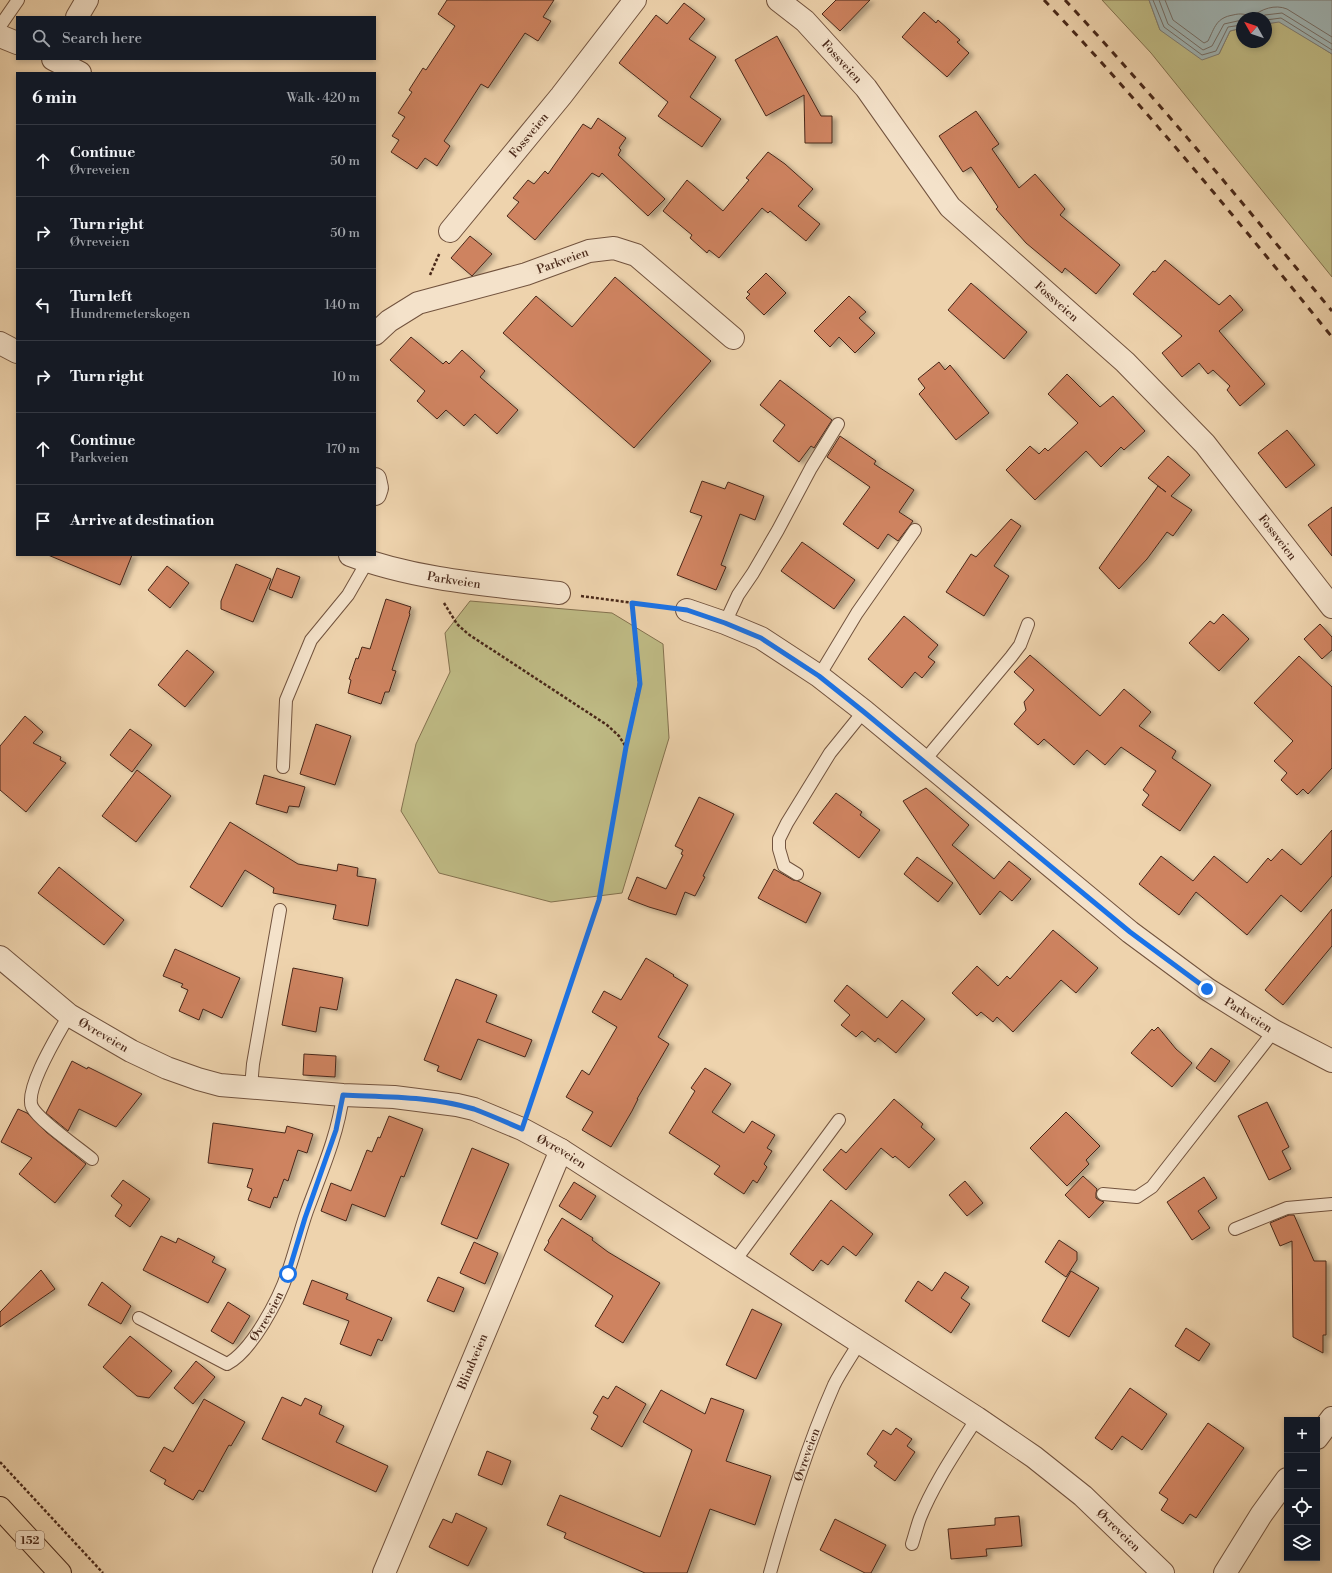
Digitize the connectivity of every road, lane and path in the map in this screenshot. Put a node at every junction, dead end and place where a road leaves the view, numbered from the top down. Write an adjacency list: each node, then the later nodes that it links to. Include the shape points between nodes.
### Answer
1 (18, 0): 6 (lane)
2 (87, 0): 5 (street)
3 (635, 0): 11 (street, Fossveien, via 561,96)
4 (778, 0): 23 (street, Fossveien, via 805,21 866,88 950,207 1125,362 1205,444)
5 (77, 16)
6 (0, 26)
7 (0, 36): 8 (street)
8 (16, 44)
9 (55, 60): 10 (street)
10 (78, 72)
11 (450, 231): 12 (path)
12 (418, 303): 13 (street, Parkveien, via 389,321); 14 (street, Parkveien, via 526,274 589,250 614,248 636,255)
13 (376, 333)
14 (733, 338)
15 (0, 343): 16 (street)
16 (16, 351)
17 (838, 424): 25 (lane, via 738,595)
18 (915, 530): 27 (lane, via 857,613)
19 (359, 558): 20 (street, Parkveien); 31 (lane, via 348,595 311,640 286,700)
20 (438, 578): 21 (street, Parkveien); 29 (path, via 436,589 448,613 468,634 606,725 619,736)
21 (559, 592): 22 (path)
22 (632, 603): 24 (path); 29 (path, via 640,684)
23 (1332, 607)
24 (687, 610): 25 (street, Parkveien)
25 (725, 623): 27 (street, Parkveien, via 761,638)
26 (1028, 624): 30 (lane, via 1020,645 1011,657)
27 (819, 676): 28 (street, Parkveien)
28 (864, 712): 30 (street, Parkveien); 32 (lane, via 823,763 780,839 779,849 784,866)
29 (626, 747): 41 (path, via 599,900)
30 (924, 761): 36 (street, Parkveien, via 1130,932 1207,989)
31 (283, 766)
32 (797, 874)
33 (280, 910): 38 (lane, via 252,1064)
34 (0, 957): 35 (street, Øvreveien)
35 (69, 1015): 38 (street, Øvreveien, via 131,1051 167,1068 220,1085); 43 (lane, via 47,1053 33,1085 31,1104 39,1117)
36 (1274, 1031): 37 (street, Parkveien); 44 (lane, via 1152,1187 1137,1197)
37 (1331, 1061)
38 (251, 1087): 39 (street, Øvreveien)
39 (343, 1095): 41 (street, Øvreveien, via 394,1097 457,1105); 48 (lane, Øvreveien, via 336,1130 288,1274 269,1313 236,1360 227,1364)
40 (838, 1120): 47 (lane)
41 (522, 1129): 42 (street, Øvreveien)
42 (561, 1150): 47 (street, Øvreveien); 59 (street, Blindveien)
43 (92, 1159)
44 (1103, 1194)
45 (1332, 1204): 46 (lane, via 1287,1208)
46 (1235, 1229)
47 (734, 1262): 49 (street, Øvreveien)
48 (139, 1318)
49 (859, 1343): 50 (street, Øvreveien); 60 (lane, Øvreveien, via 835,1384 809,1447)
50 (977, 1418): 56 (lane, via 924,1507); 61 (street, Øvreveien, via 1034,1457 1084,1496)
51 (1332, 1418): 52 (street)
52 (1320, 1434)
53 (0, 1462): 58 (path)
54 (1284, 1483): 62 (street)
55 (0, 1508): 57 (main road, 152)
56 (912, 1544)
57 (60, 1573)
58 (103, 1573)
59 (384, 1573)
60 (770, 1573)
61 (1163, 1573)
62 (1225, 1573)

